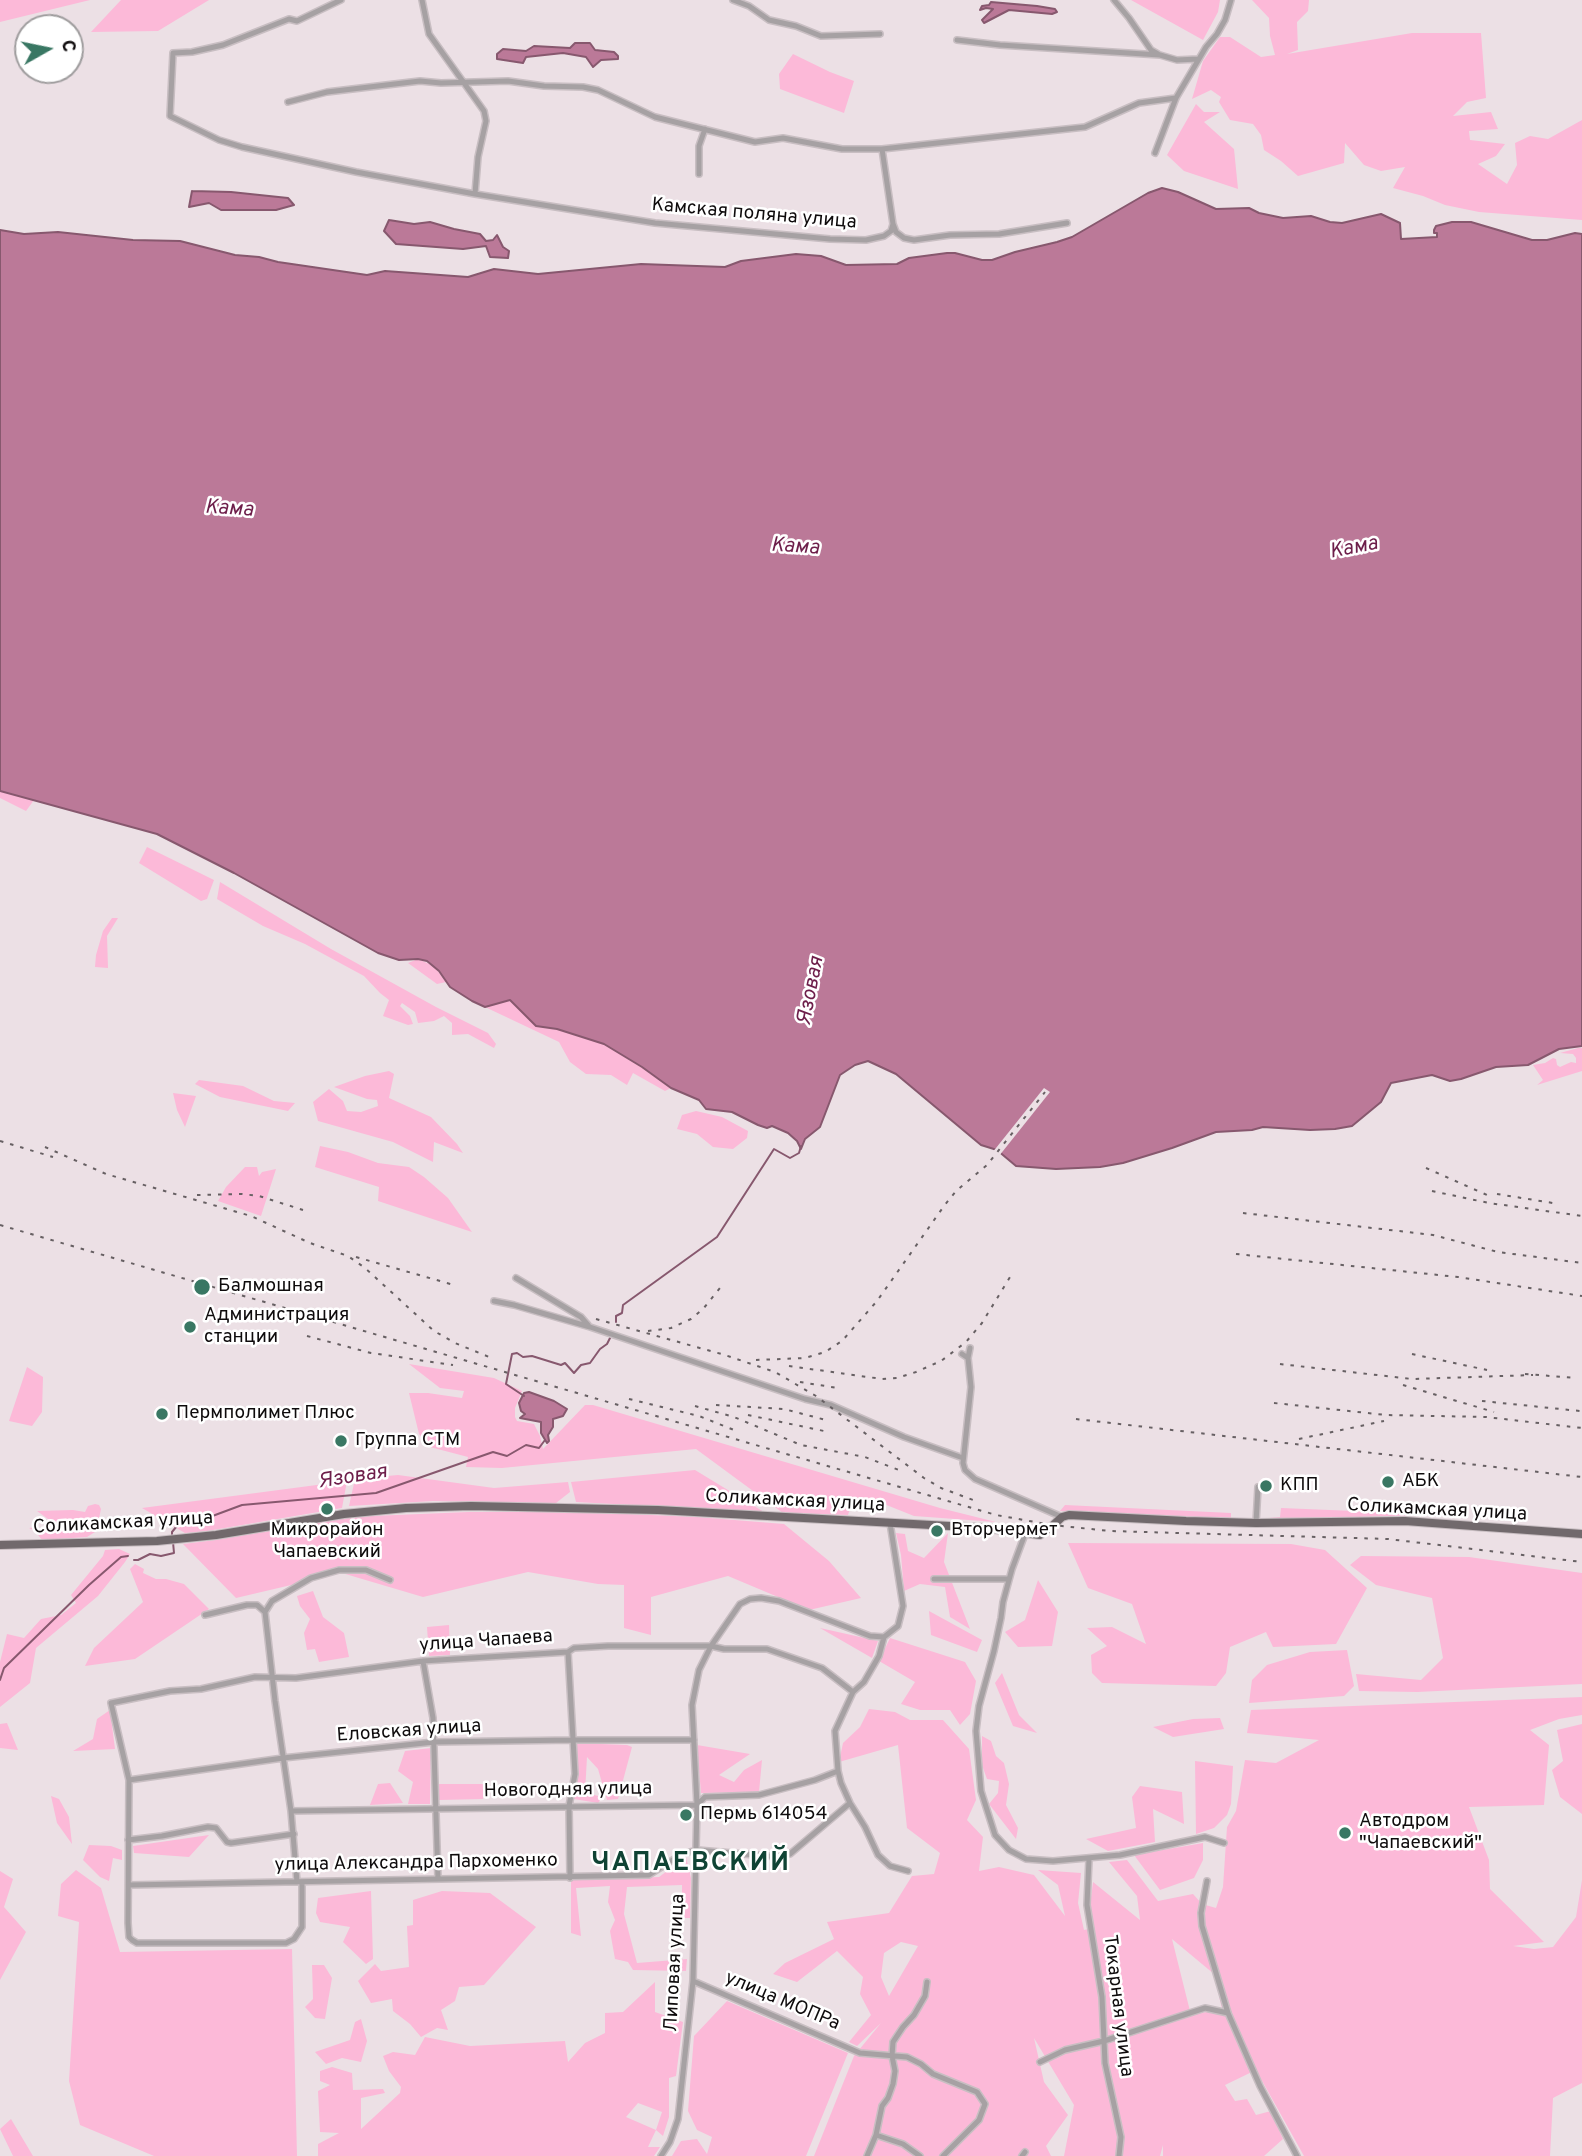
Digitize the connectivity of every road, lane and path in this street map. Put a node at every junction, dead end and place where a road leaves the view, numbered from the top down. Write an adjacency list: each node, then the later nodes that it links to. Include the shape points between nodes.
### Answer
1 (341, 0): 17 (street, Камская поляна улица, via 297,21 289,19 223,45 173,53 170,116 242,147)
2 (422, 0): 10 (street, via 429,34)
3 (733, 0): 6 (street, via 769,20 821,36)
4 (1114, 0): 8 (street, via 1151,50)
5 (1231, 0): 9 (street, via 1225,20)
6 (880, 34)
7 (957, 40): 8 (street)
8 (1160, 55): 9 (street)
9 (1198, 59): 11 (street)
10 (465, 82): 12 (street, via 420,81 327,92); 13 (street, via 492,80 598,90 655,117); 17 (street, via 486,121)
11 (1176, 98): 14 (street, via 1139,103 1085,127); 15 (street)
12 (288, 102)
13 (705, 130): 14 (street, via 755,142 783,138 842,149); 16 (street, via 699,146)
14 (882, 149): 19 (street)
15 (1155, 153)
16 (699, 174)
17 (475, 194): 19 (street, Камская поляна улица, via 655,223 830,239 884,236)
18 (1067, 223): 19 (street, via 914,240 896,232)
19 (893, 224)
20 (516, 1279): 22 (street)
21 (494, 1301): 22 (street)
22 (590, 1327): 24 (street, via 831,1405)
23 (970, 1348): 24 (street, via 965,1356 971,1387)
24 (963, 1458): 26 (street, via 965,1470 975,1479)
25 (1258, 1487): 28 (street)
26 (1062, 1517): 28 (main road, Соликамская улица); 29 (main road, Соликамская улица, via 1040,1535)
27 (890, 1523): 29 (main road, Соликамская улица); 31 (main road, Соликамская улица, via 659,1510 471,1506 344,1514 157,1541); 37 (street, via 903,1606 898,1626)
28 (1256, 1523): 30 (main road, Соликамская улица, via 1415,1522)
29 (1025, 1534): 33 (street)
30 (1582, 1534)
31 (0, 1545)
32 (934, 1579): 33 (street)
33 (1009, 1579): 58 (street, via 976,1731 983,1800 995,1835 1009,1850 1027,1859)
34 (390, 1580): 35 (street, via 366,1570 339,1570 295,1587 272,1601)
35 (265, 1612): 36 (street, via 257,1605 247,1605); 41 (street)
36 (205, 1615)
37 (884, 1637): 38 (street, Липовая улица, via 761,1598 740,1604); 42 (street, via 879,1656)
38 (711, 1646): 39 (street, улица Чапаева, via 585,1647); 42 (street, улица Чапаева, via 784,1654 822,1668); 44 (street, Липовая улица, via 699,1670 692,1705)
39 (568, 1652): 40 (street, улица Чапаева); 43 (street)
40 (423, 1661): 41 (street, улица Чапаева); 45 (street)
41 (272, 1678): 46 (street); 48 (street, улица Чапаева, via 255,1677 111,1703)
42 (853, 1692): 47 (street, via 835,1731)
43 (573, 1740): 44 (street, Еловская улица); 45 (street, Еловская улица); 51 (street, via 575,1774)
44 (694, 1740): 50 (street, Липовая улица)
45 (434, 1742): 46 (street, Еловская улица); 52 (street)
46 (284, 1759): 48 (street, Еловская улица); 53 (street)
47 (838, 1771): 49 (street); 50 (street, Новогодняя улица, via 759,1795 705,1797)
48 (129, 1780): 55 (street)
49 (850, 1803): 57 (street, via 790,1854); 59 (street, via 878,1855 890,1866)
50 (697, 1805): 51 (street, Новогодняя улица); 57 (street, Липовая улица)
51 (569, 1806): 52 (street, Новогодняя улица); 60 (street)
52 (436, 1809): 53 (street, Новогодняя улица); 61 (street)
53 (291, 1811): 54 (street)
54 (294, 1833): 55 (street, via 231,1843 216,1828 208,1827); 63 (street)
55 (128, 1840): 64 (street)
56 (1224, 1843): 58 (street, via 1205,1837)
57 (697, 1850): 60 (street, улица Александра Пархоменко, via 649,1875); 65 (street, Липовая улица)
58 (1089, 1859): 68 (street, Токарная улица, via 1087,1905)
59 (908, 1871)
60 (570, 1878): 61 (street, улица Александра Пархоменко)
61 (438, 1879): 63 (street, улица Александра Пархоменко)
62 (1207, 1881): 67 (street, via 1202,1926)
63 (299, 1882): 64 (street, улица Александра Пархоменко); 64 (street, via 302,1927 286,1942 137,1943 129,1937)
64 (129, 1885)
65 (693, 1981): 69 (street, улица МОПРа, via 860,2053); 72 (street, Липовая улица, via 678,2119)
66 (927, 1982): 69 (street, via 925,1996 893,2042)
67 (1228, 2012): 68 (street, via 1205,2008); 77 (street)
68 (1104, 2041): 70 (street, via 1065,2050); 76 (street, Токарная улица, via 1121,2137)
69 (892, 2056): 71 (street, via 893,2084); 75 (street, улица МОПРа, via 907,2057 933,2074 977,2092 985,2104 979,2120)
70 (1040, 2062)
71 (876, 2135): 73 (street); 74 (street, via 903,2144)
72 (661, 2156)
73 (867, 2156)
74 (920, 2156)
75 (943, 2156)
76 (1119, 2156)
77 (1297, 2156)

